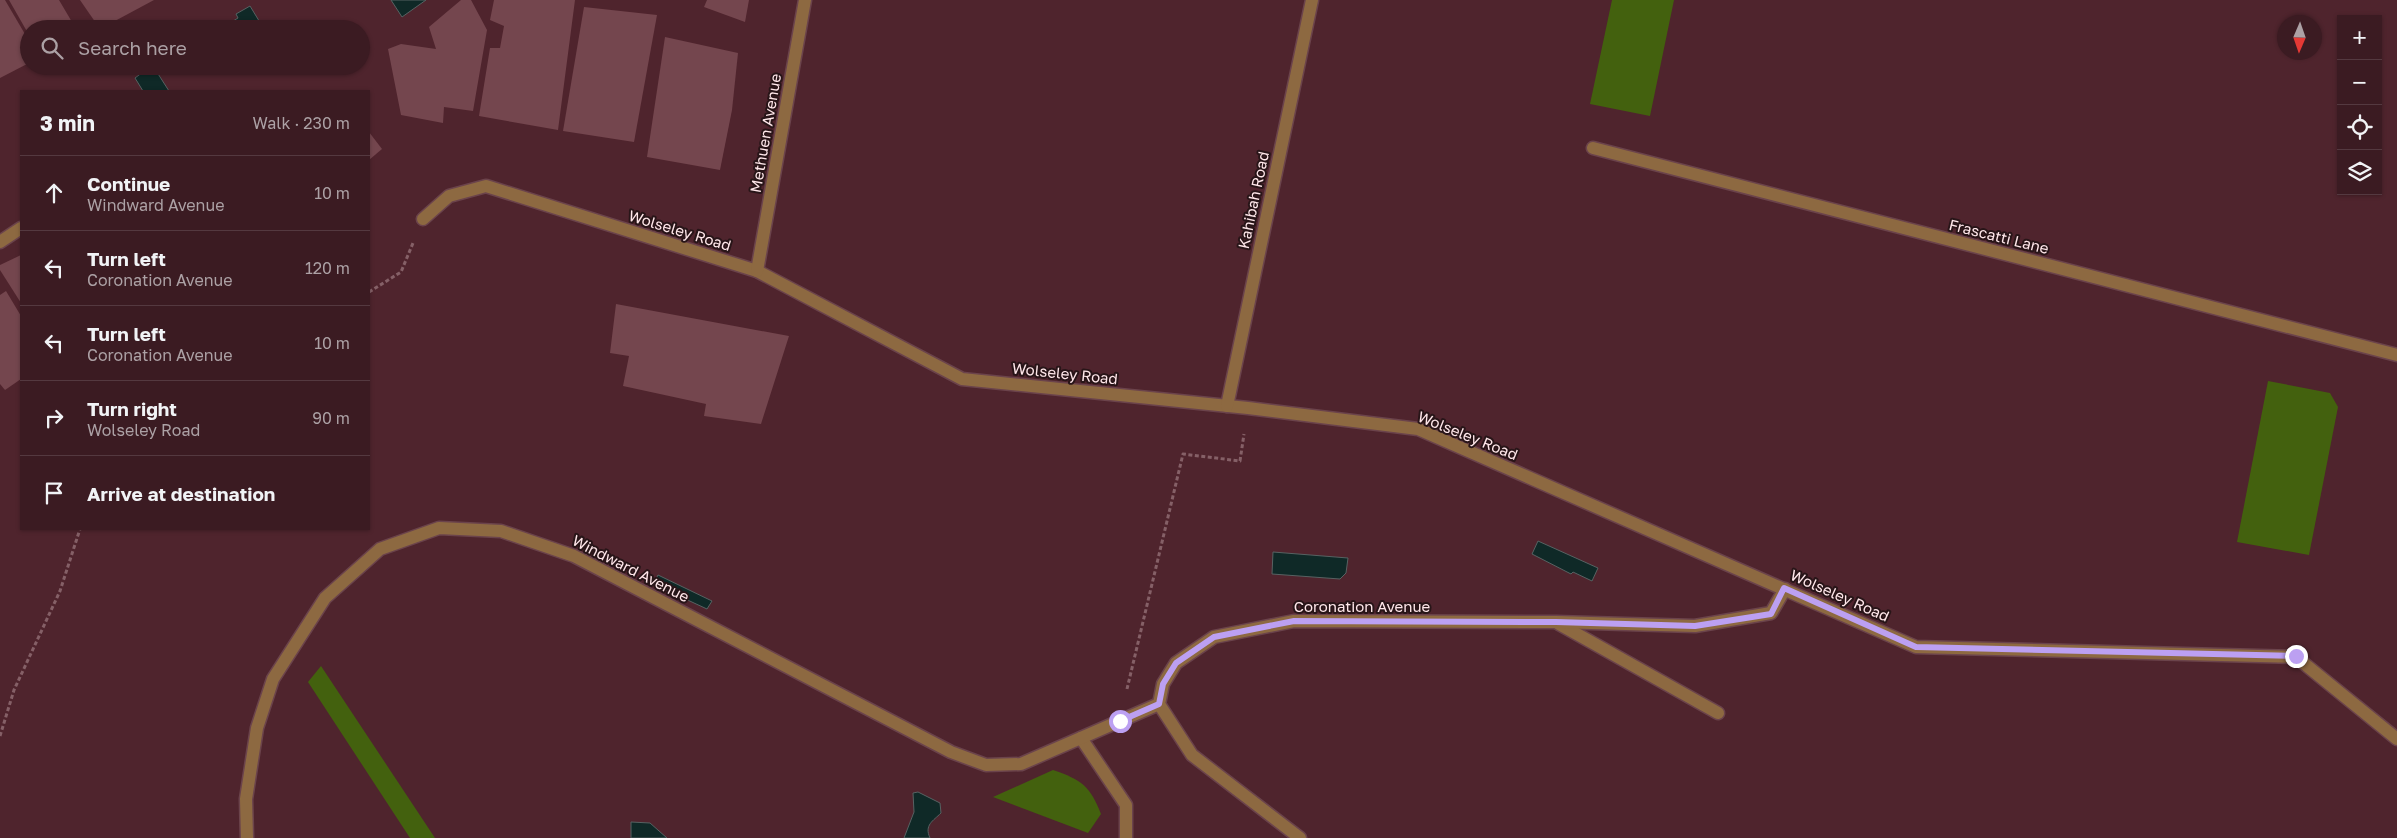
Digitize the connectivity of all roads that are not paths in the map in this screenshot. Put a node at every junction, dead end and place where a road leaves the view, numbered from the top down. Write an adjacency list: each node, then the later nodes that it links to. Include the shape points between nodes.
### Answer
1 (805, 0): 7 (street, Methuen Avenue)
2 (1312, 0): 9 (street, Kahibah Road)
3 (1593, 148): 8 (street, Frascatti Lane)
4 (423, 219): 7 (street, Wolseley Road, via 449,196 486,186)
5 (20, 229): 6 (street)
6 (0, 242)
7 (757, 271): 9 (street, Wolseley Road, via 962,379)
8 (2397, 355)
9 (1227, 406): 10 (street, Wolseley Road, via 1418,429)
10 (1784, 588): 11 (street, Coronation Avenue, via 1771,614 1695,626); 15 (street, Wolseley Road, via 1916,647 2296,656)
11 (1556, 622): 12 (street, Coronation Avenue, via 1294,621 1214,637 1176,663 1163,684); 13 (street)
12 (1159, 704): 14 (street, Windward Avenue); 18 (street, via 1192,756)
13 (1718, 713)
14 (1081, 738): 16 (street, Windward Avenue, via 1020,764 986,765 951,752 574,556 501,531 439,528 380,549 325,598 273,679 256,737 246,799); 17 (street, via 1126,804)
15 (2397, 740)
16 (247, 838)
17 (1126, 838)
18 (1300, 838)

